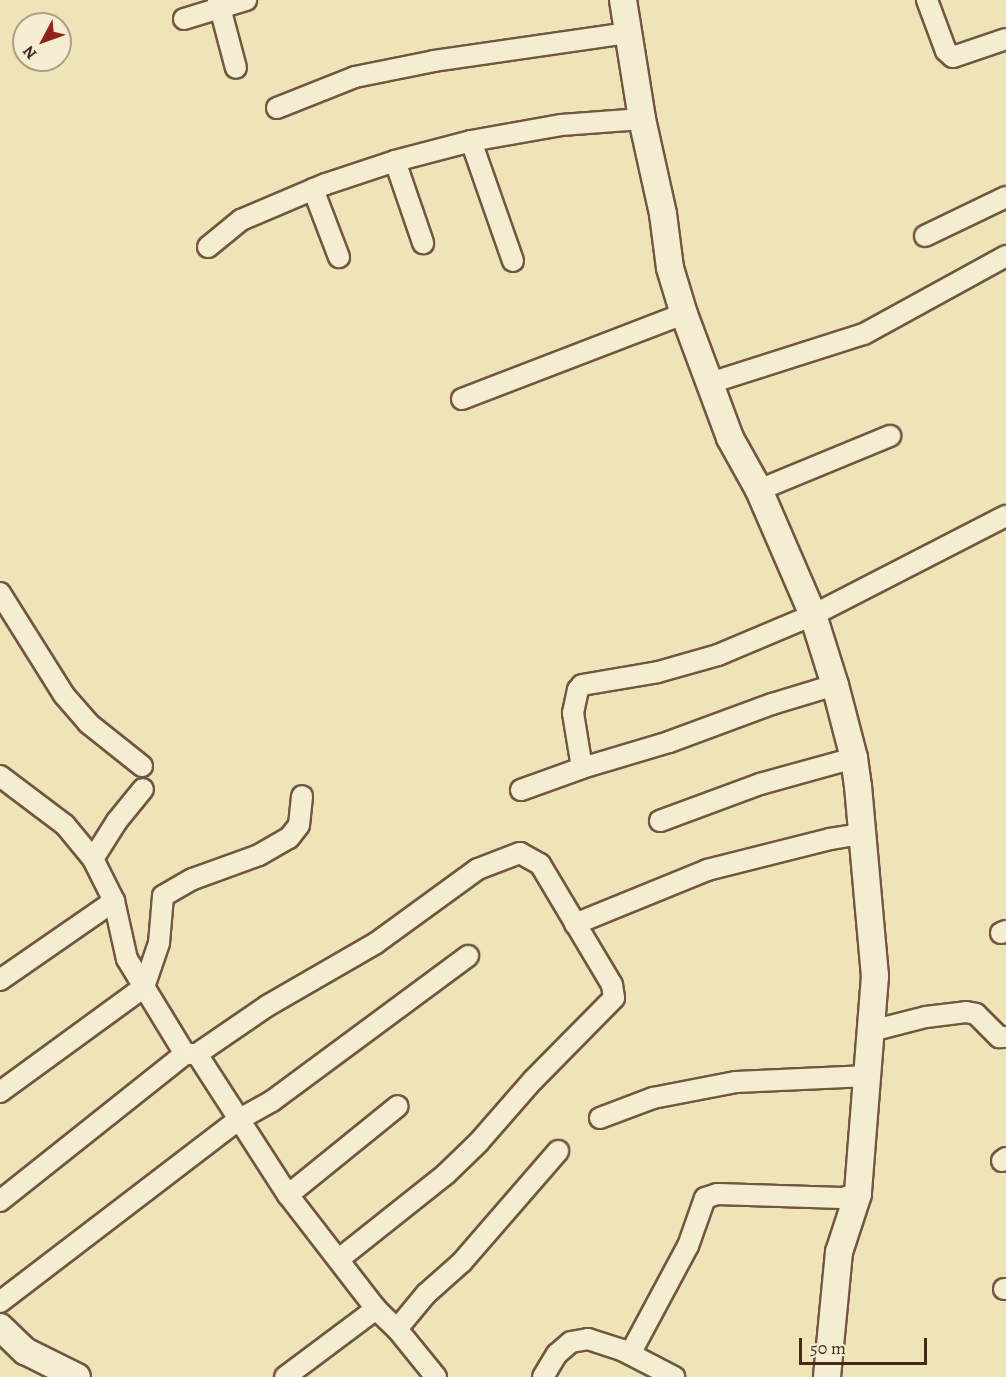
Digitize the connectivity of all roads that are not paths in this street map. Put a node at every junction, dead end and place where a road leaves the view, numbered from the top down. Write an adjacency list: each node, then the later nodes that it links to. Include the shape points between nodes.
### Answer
1 (246, 0): 4 (street)
2 (623, 0): 6 (street)
3 (927, 0): 7 (street, via 946,51 953,57)
4 (219, 4): 5 (street); 8 (street)
5 (184, 19)
6 (629, 33): 9 (street, via 434,61 355,77); 10 (street)
7 (1006, 39)
8 (236, 68)
9 (277, 108)
10 (642, 119): 11 (street, via 561,126); 21 (street, via 663,214 670,268)
11 (471, 141): 12 (street); 20 (street)
12 (395, 161): 13 (street); 16 (street)
13 (313, 189): 17 (street, via 241,220); 19 (street)
14 (1006, 197): 15 (street)
15 (926, 236)
16 (423, 243)
17 (208, 247)
18 (1006, 256): 22 (street, via 864,334)
19 (339, 257)
20 (513, 261)
21 (684, 314): 22 (street); 23 (street)
22 (710, 383): 25 (street, via 730,438)
23 (462, 399)
24 (890, 436): 25 (street)
25 (759, 490): 28 (street)
26 (1006, 516): 28 (street)
27 (0, 593): 31 (street, via 64,695 88,723)
28 (813, 615): 29 (street); 32 (street, via 718,655 658,672 582,685 573,713)
29 (835, 686): 30 (street); 32 (street)
30 (854, 758): 37 (street, via 760,784); 38 (street)
31 (142, 766)
32 (582, 768): 35 (street)
33 (0, 776): 39 (street, via 64,825)
34 (143, 789): 39 (street)
35 (521, 790)
36 (302, 796): 44 (street, via 299,825 289,838 163,896 159,943)
37 (660, 821)
38 (862, 834): 41 (street, via 707,870); 45 (street, via 875,976)
39 (93, 859): 40 (street)
40 (114, 901): 43 (street); 44 (street, via 127,959)
41 (575, 924): 47 (street, via 540,864 520,853 502,858 477,869 376,943); 57 (street, via 612,985 614,998 446,1174)
42 (468, 956): 52 (street, via 272,1101)
43 (0, 980)
44 (144, 987): 47 (street); 49 (street)
45 (871, 1031): 46 (street, via 966,1012 976,1014 999,1037); 48 (street)
46 (1006, 1037)
47 (191, 1054): 52 (street); 56 (street)
48 (868, 1076): 51 (street, via 736,1082 653,1098); 54 (street)
49 (0, 1092)
50 (398, 1106): 55 (street)
51 (600, 1118)
52 (238, 1120): 55 (street); 58 (street)
53 (558, 1151): 61 (street, via 462,1262 426,1294)
54 (858, 1194): 62 (street, via 842,1198 717,1194 705,1198 688,1246); 68 (street, via 839,1252)
55 (288, 1195): 57 (street)
56 (0, 1201)
57 (339, 1259): 59 (street)
58 (0, 1302)
59 (376, 1309): 61 (street); 64 (street)
60 (0, 1327): 63 (street, via 25,1352)
61 (397, 1329): 65 (street)
62 (630, 1354): 66 (street, via 588,1339 571,1342 557,1354); 67 (street)
63 (76, 1377)
64 (285, 1377)
65 (436, 1377)
66 (543, 1377)
67 (674, 1377)
68 (827, 1377)

